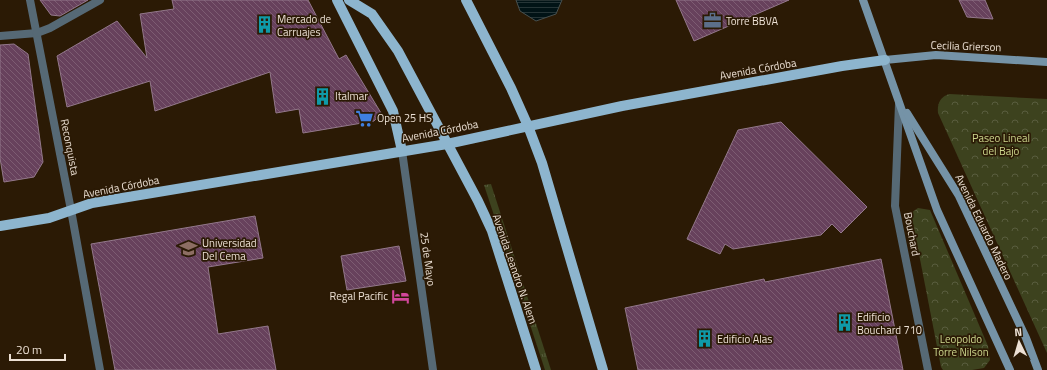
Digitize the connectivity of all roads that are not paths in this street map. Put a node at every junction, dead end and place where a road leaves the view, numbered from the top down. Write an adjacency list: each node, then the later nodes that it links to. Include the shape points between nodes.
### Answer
1 (30, 0): 7 (street, Reconquista)
2 (100, 0): 7 (street)
3 (337, 0): 14 (main road, via 393,111)
4 (349, 0): 13 (main road, Avenida Leandro N. Alem, via 372,14 398,51)
5 (466, 0): 12 (main road)
6 (863, 0): 9 (main road, Avenida Eduardo Madero)
7 (37, 33): 8 (street); 15 (street, Reconquista)
8 (0, 36)
9 (885, 60): 10 (main road, Cecilia Grierson, via 936,55); 11 (main road, Avenida Eduardo Madero); 12 (main road, Avenida Córdoba, via 630,105)
10 (1047, 62)
11 (899, 101): 21 (street, Bouchard, via 895,206); 22 (main road, Avenida Eduardo Madero, via 937,210); 23 (main road, Avenida Eduardo Madero, via 959,196)
12 (528, 126): 13 (main road, Avenida Córdoba); 20 (main road, via 542,163)
13 (447, 144): 14 (main road, Avenida Córdoba); 19 (main road, Avenida Leandro N. Alem, via 492,231)
14 (402, 151): 15 (main road, Avenida Córdoba, via 92,203); 18 (street, 25 de Mayo)
15 (71, 210): 16 (main road, Avenida Córdoba, via 49,218); 17 (street, Reconquista)
16 (0, 226)
17 (100, 370)
18 (433, 370)
19 (536, 370)
20 (603, 370)
21 (928, 370)
22 (1010, 370)
23 (1038, 370)

